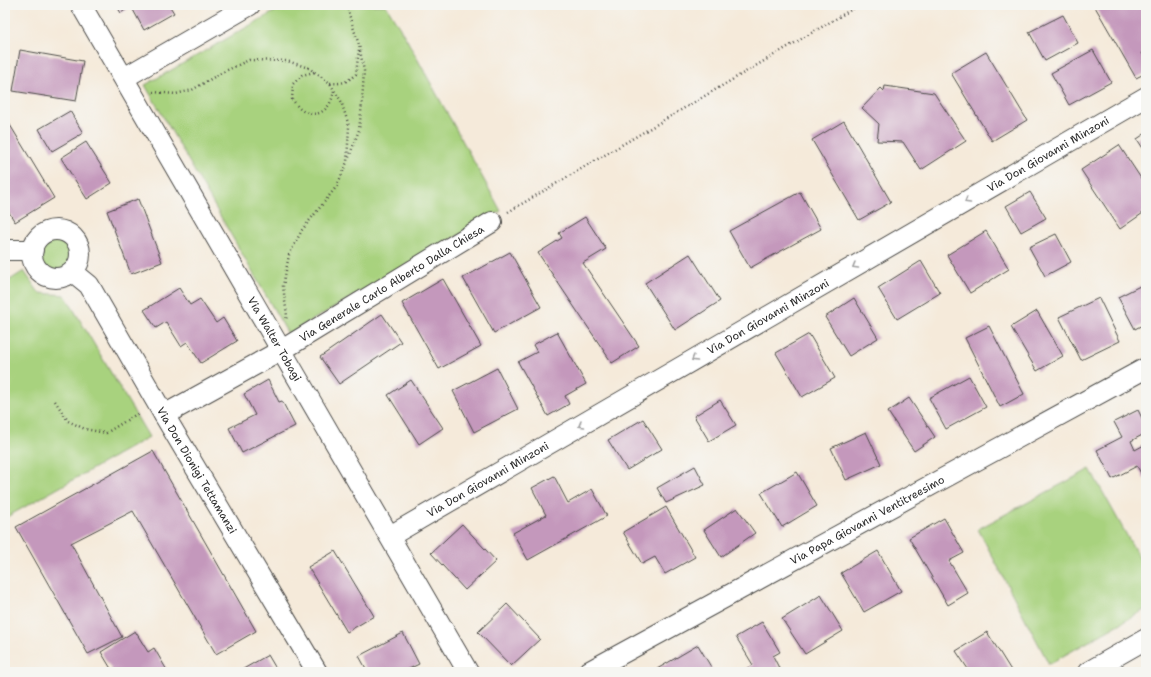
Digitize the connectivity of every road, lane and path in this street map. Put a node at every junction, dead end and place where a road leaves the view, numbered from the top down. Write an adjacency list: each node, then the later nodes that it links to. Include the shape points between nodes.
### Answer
1 (81, 5): 7 (street, Via Walter Tobagi)
2 (250, 5): 7 (street)
3 (346, 5): 5 (path)
4 (858, 5): 12 (path)
5 (359, 45): 8 (path, via 356,74 347,82); 11 (path, via 364,71 362,104 359,130)
6 (314, 72): 7 (path, via 287,61 249,60 221,72 192,90 176,94 156,93); 8 (path); 9 (path, via 302,75 293,84 292,100 302,110 310,113 322,112 329,106)
7 (126, 83): 16 (street, Via Walter Tobagi)
8 (330, 83): 9 (path)
9 (334, 90): 11 (path, via 341,101 349,126)
10 (1146, 97): 20 (street, Via Don Giovanni Minzoni, one-way to 20)
11 (347, 162): 16 (path, via 337,186 302,230 289,255 282,286 287,316)
12 (492, 222): 16 (street, Via Generale Carlo Alberto Dalla Chiesa)
13 (5, 250): 14 (street)
14 (33, 250): 15 (street, via 35,266 43,274 58,278); 15 (street, via 40,236 47,232 56,230 67,233 79,246 80,254)
15 (73, 272): 19 (street, Via Don Dionigi Tettamanzi, via 89,284)
16 (282, 350): 19 (street, Via Generale Carlo Alberto Dalla Chiesa); 20 (street, Via Walter Tobagi)
17 (1146, 368): 24 (street, Via Papa Giovanni Ventitreesimo)
18 (55, 401): 19 (path, via 68,420 84,429 106,433 136,415)
19 (160, 408): 22 (street, Via Don Dionigi Tettamanzi)
20 (390, 536): 23 (street, Via Walter Tobagi)
21 (1146, 640): 25 (street)
22 (317, 672)
23 (468, 672)
24 (588, 672)
25 (1088, 672)

